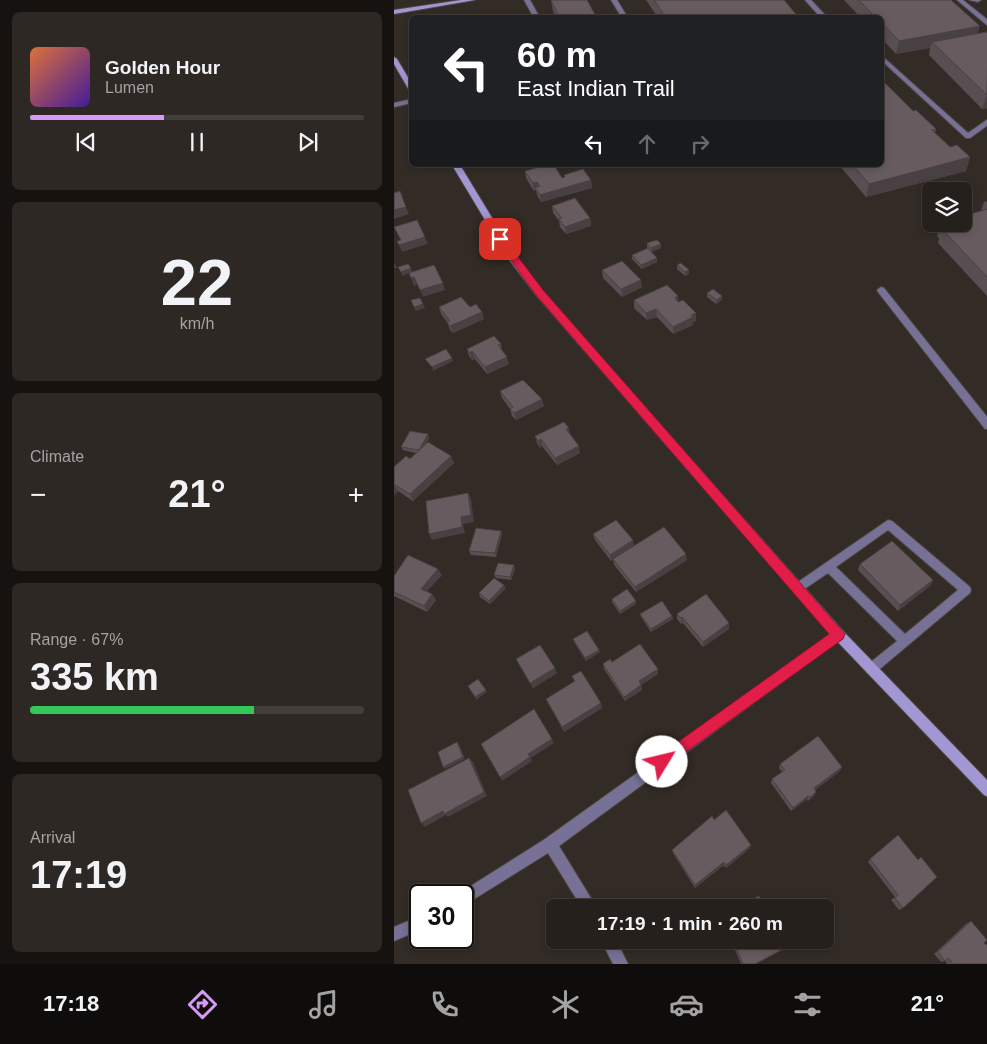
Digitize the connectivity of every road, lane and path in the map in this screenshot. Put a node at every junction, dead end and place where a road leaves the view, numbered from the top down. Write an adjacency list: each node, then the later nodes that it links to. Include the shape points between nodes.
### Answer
1 (472, 0): 8 (main road)
2 (527, 0): 9 (street)
3 (614, 0): 10 (street)
4 (808, 0): 11 (street)
5 (960, 0): 12 (street)
6 (972, 0): 7 (street)
7 (978, 0)
8 (394, 12)
9 (535, 15)
10 (624, 15)
11 (822, 15)
12 (987, 24)
13 (394, 60): 15 (main road)
14 (884, 60): 18 (street, via 968,137)
15 (409, 85)
16 (409, 102): 17 (street)
17 (394, 105)
18 (987, 121)
19 (457, 167): 23 (main road, via 510,256 539,293)
20 (881, 290): 21 (street)
21 (987, 426)
22 (828, 566): 23 (street); 25 (street); 25 (street, via 888,524 966,590)
23 (799, 587): 24 (main road)
24 (838, 634): 26 (main road); 28 (street)
25 (905, 641): 26 (street)
26 (870, 670): 27 (main road)
27 (987, 791)
28 (550, 844): 29 (street); 30 (street)
29 (474, 892)
30 (584, 899)
31 (409, 928): 32 (street)
32 (394, 934)
33 (613, 949): 34 (street)
34 (621, 964)

